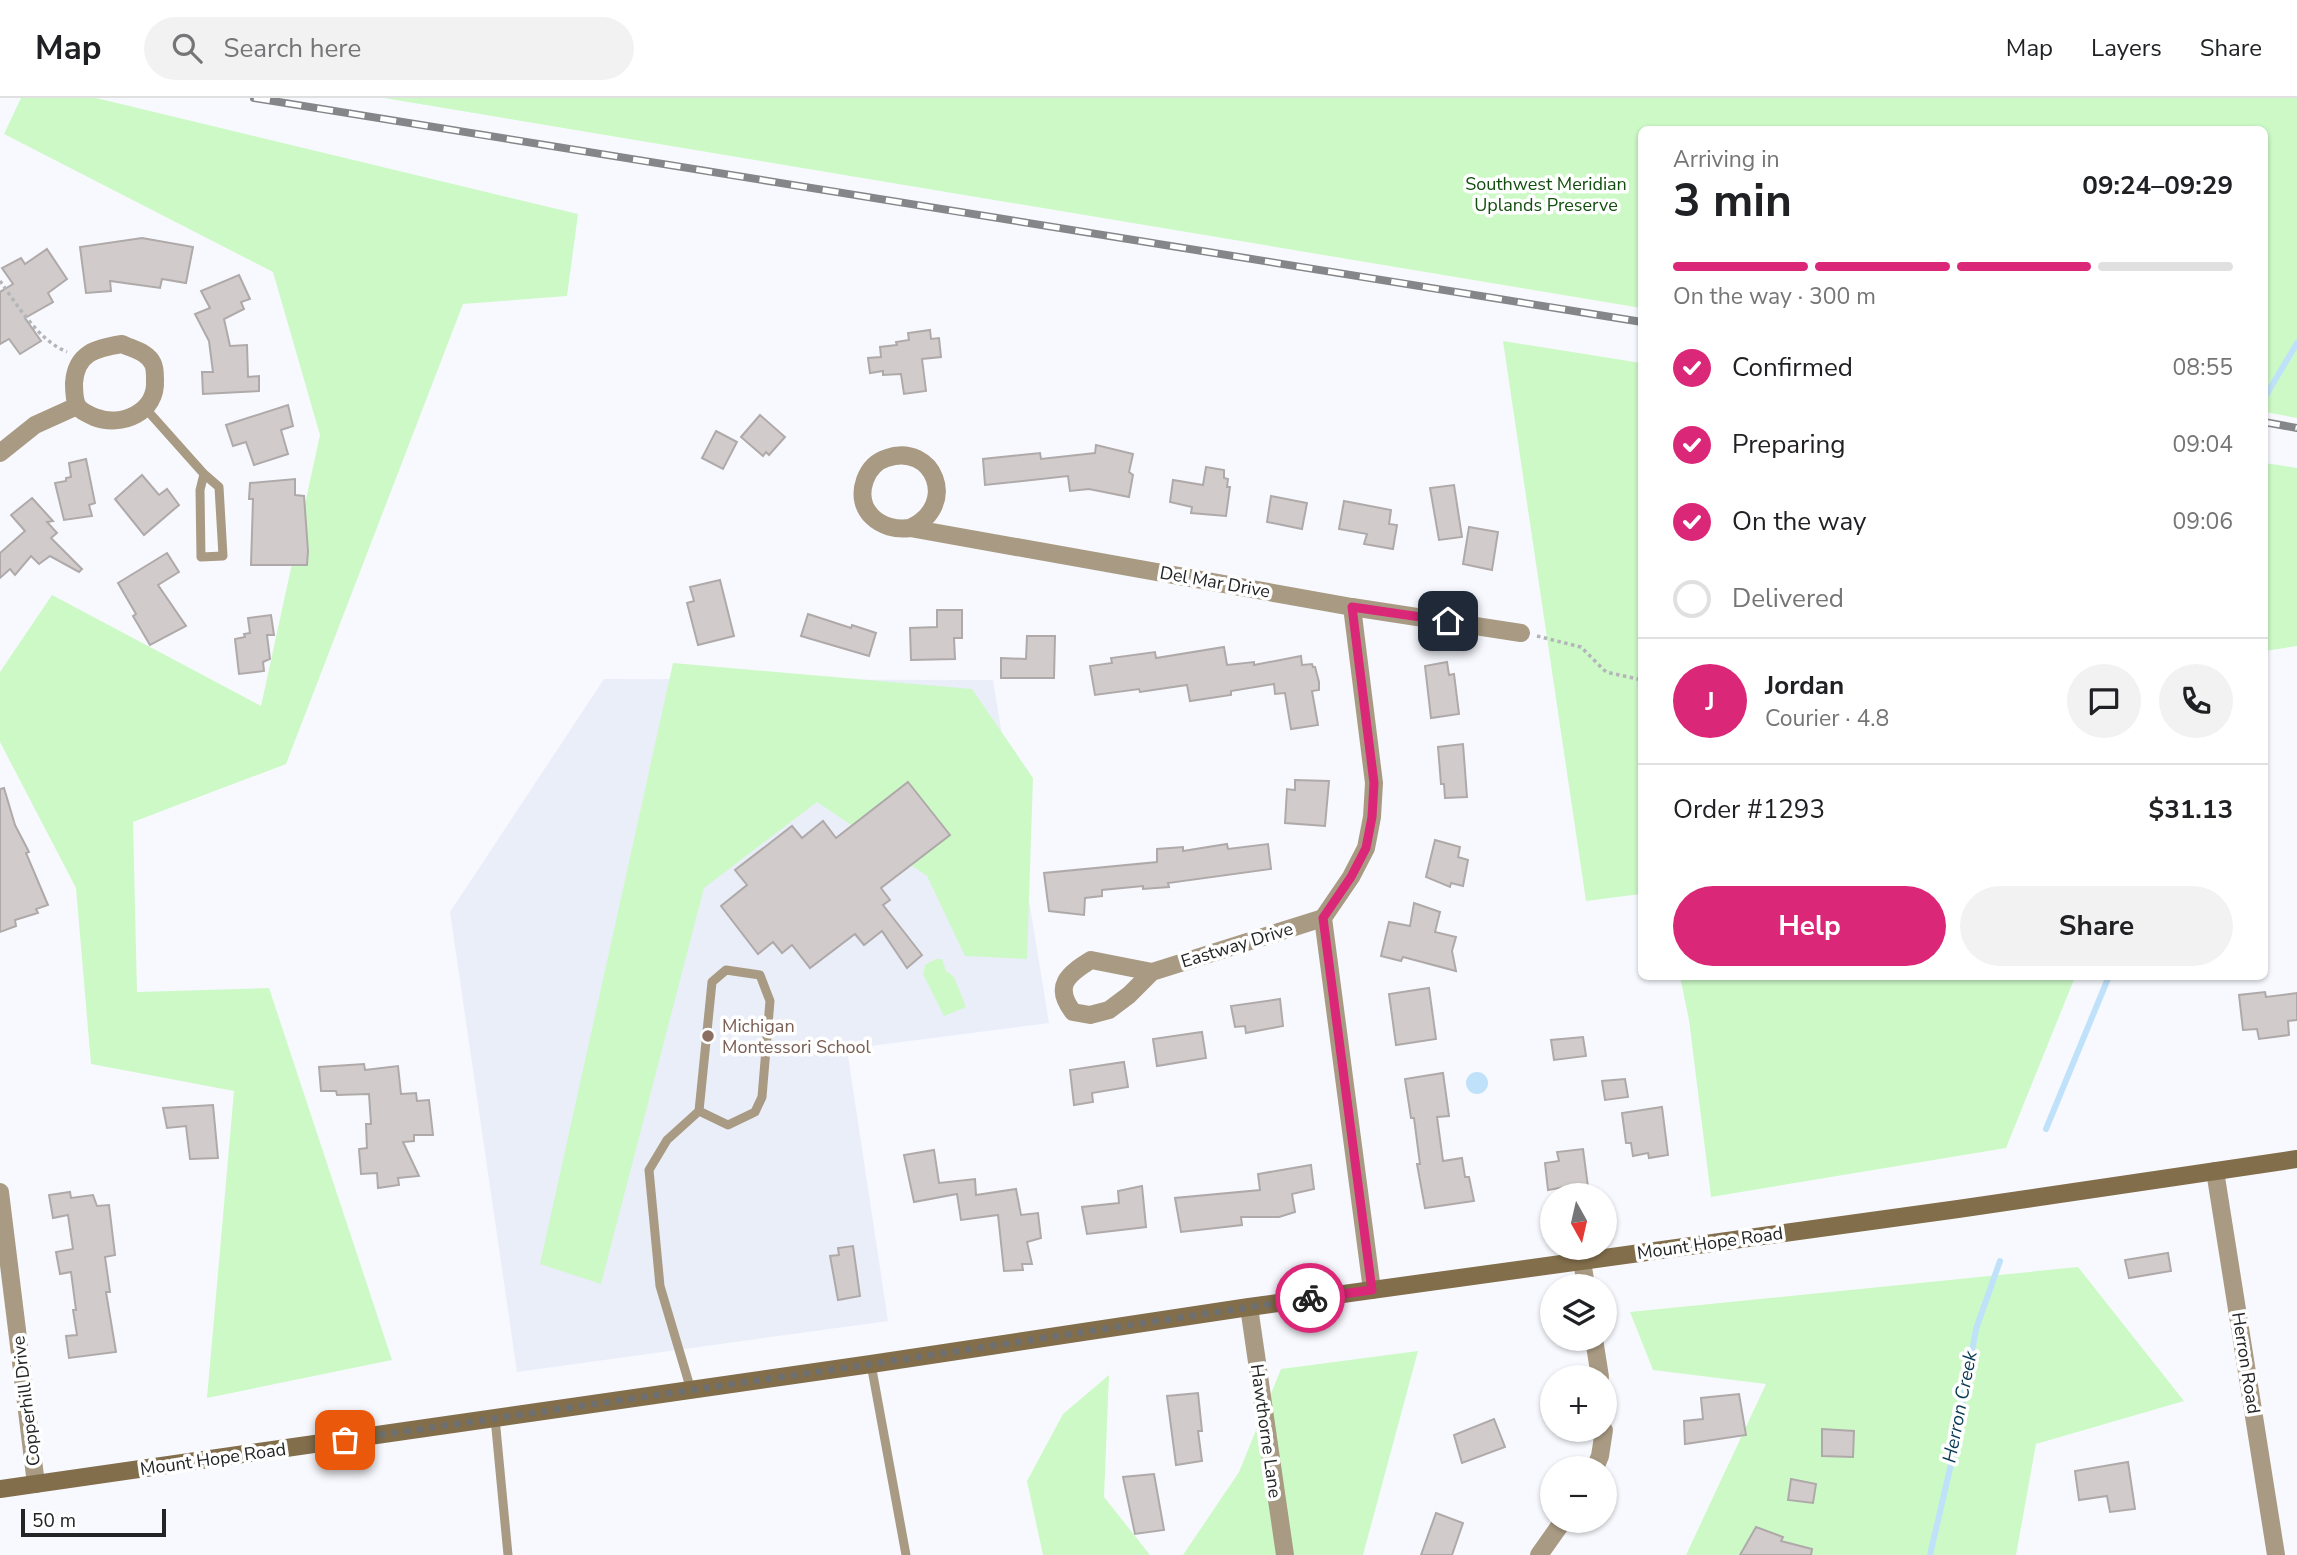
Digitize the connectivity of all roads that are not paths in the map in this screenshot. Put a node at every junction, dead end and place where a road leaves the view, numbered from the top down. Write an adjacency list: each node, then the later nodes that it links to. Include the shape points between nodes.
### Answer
1 (77, 406): 2 (street, via 99,419 117,421); 2 (street, via 78,363 102,347 122,344 153,363 155,389); 3 (street, via 35,425)
2 (146, 409): 4 (lane)
3 (0, 453)
4 (204, 474): 4 (lane, via 219,487 223,556 201,557)
5 (910, 528): 5 (street, Del Mar Drive, via 934,508 934,477 920,461 900,455 880,460 863,486 866,507 889,528); 6 (street, Del Mar Drive)
6 (1352, 607): 7 (street, Del Mar Drive); 8 (street, via 1374,783 1372,817 1366,848)
7 (1521, 633)
8 (1323, 918): 9 (street, Eastway Drive); 16 (street)
9 (1152, 972): 9 (street, Eastway Drive, via 1091,960 1065,982 1066,1003 1073,1012 1090,1015 1109,1010)
10 (699, 1111): 10 (lane, via 728,1125 755,1112 762,1097 770,1001 760,975 726,970 712,982); 19 (lane, via 667,1140 649,1170 660,1286)
11 (2297, 1159): 12 (street, Mount Hope Road)
12 (2216, 1171): 14 (street, Mount Hope Road); 28 (street, Herron Road)
13 (0, 1192): 21 (street, Copperhill Drive)
14 (1582, 1261): 15 (street); 16 (street, Mount Hope Road)
15 (1584, 1274)
16 (1372, 1290): 17 (street, Mount Hope Road)
17 (1249, 1307): 18 (street, Mount Hope Road); 26 (street, Hawthorne Lane)
18 (871, 1364): 19 (street, Mount Hope Road); 25 (lane)
19 (691, 1390): 20 (street, Mount Hope Road)
20 (495, 1418): 21 (street, Mount Hope Road); 24 (lane)
21 (36, 1484): 22 (street, Mount Hope Road)
22 (0, 1489)
23 (1555, 1533): 27 (street)
24 (508, 1555)
25 (906, 1555)
26 (1285, 1555)
27 (1539, 1555)
28 (2276, 1555)

